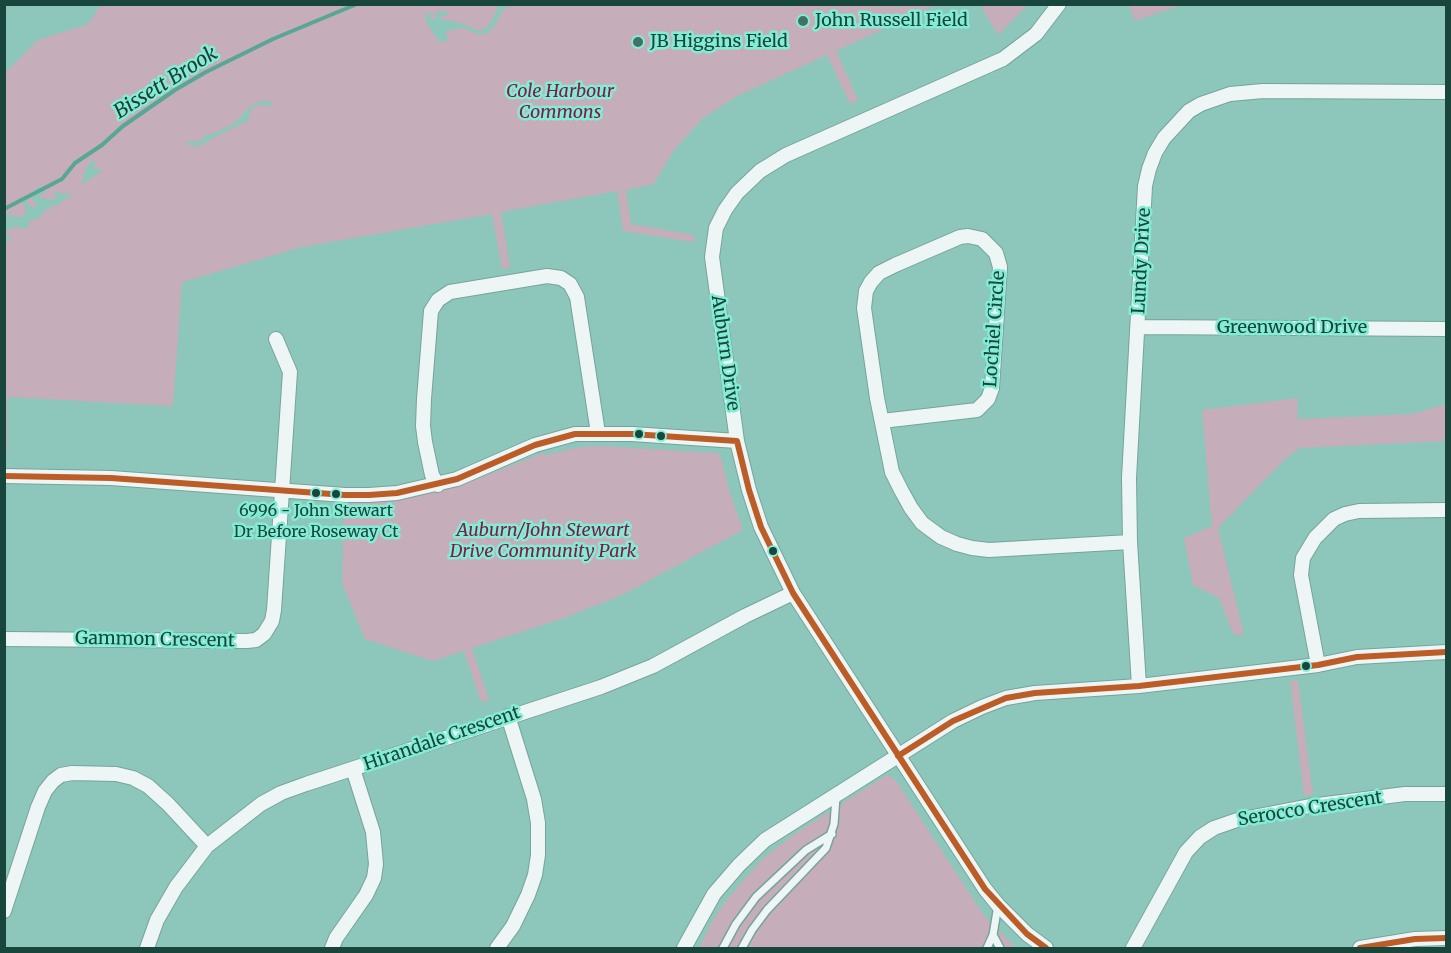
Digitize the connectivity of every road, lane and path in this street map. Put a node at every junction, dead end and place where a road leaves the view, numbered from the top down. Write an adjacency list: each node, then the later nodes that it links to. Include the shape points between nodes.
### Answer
1 (1059, 4): 8 (street, Auburn Drive, via 1036,34 1003,59 786,155 755,175 730,201 716,228 712,257)
2 (1446, 92): 3 (street, Lundy Drive, via 1248,92 1217,98 1189,111 1164,138 1149,169)
3 (1138, 327): 4 (street, Greenwood Drive); 13 (street, Lundy Drive, via 1129,478)
4 (1446, 329)
5 (276, 339): 11 (street, via 290,372)
6 (882, 421): 6 (street, Lochiel Circle, via 864,308 868,286 879,273 960,237 982,239 996,253 1000,267 988,399 977,410); 13 (street, Lochiel Circle, via 892,472 911,508 922,523 957,544 989,550)
7 (598, 433): 8 (street); 10 (street, via 555,438 471,475); 10 (street, via 577,297 570,284 547,276 450,292 438,300 432,311 424,399 425,442)
8 (737, 441): 14 (street, Auburn Drive, via 761,527)
9 (4, 476): 11 (street, via 111,478)
10 (438, 485): 11 (street, via 369,495)
11 (282, 489): 15 (street, Gammon Crescent, via 272,621 259,639)
12 (1446, 510): 17 (street, via 1344,514 1315,538 1303,558 1301,575)
13 (1130, 542): 18 (street, Lundy Drive)
14 (793, 593): 19 (street, Hirandale Crescent, via 653,666); 20 (street, Auburn Drive)
15 (4, 639)
16 (1446, 652): 17 (street, via 1358,657)
17 (1318, 665): 18 (street)
18 (1139, 686): 20 (street, via 1006,698 953,721)
19 (508, 716): 21 (street, Hirandale Crescent); 32 (street, via 534,799 538,855 528,895)
20 (898, 756): 22 (street); 26 (street, Auburn Drive)
21 (353, 769): 25 (street, Hirandale Crescent, via 281,793 239,819); 31 (street, via 373,832 376,864 366,895)
22 (836, 794): 24 (lane); 33 (street, via 752,852 714,894)
23 (1446, 794): 39 (street, Serocco Crescent, via 1405,794 1310,806 1214,828 1186,852)
24 (832, 834): 34 (lane, via 806,850 756,897); 35 (lane, via 826,848 767,910)
25 (207, 846): 27 (street, via 168,804 133,778 116,774 61,775 52,781 38,807); 30 (street, Hirandale Crescent, via 176,887)
26 (998, 905): 28 (lane); 38 (street, Auburn Drive)
27 (4, 911)
28 (993, 935): 36 (lane); 37 (lane)
29 (1446, 938): 40 (street)
30 (147, 948)
31 (332, 948)
32 (497, 948)
33 (684, 948)
34 (723, 948)
35 (742, 948)
36 (987, 948)
37 (1000, 948)
38 (1046, 948)
39 (1133, 948)
40 (1360, 948)

